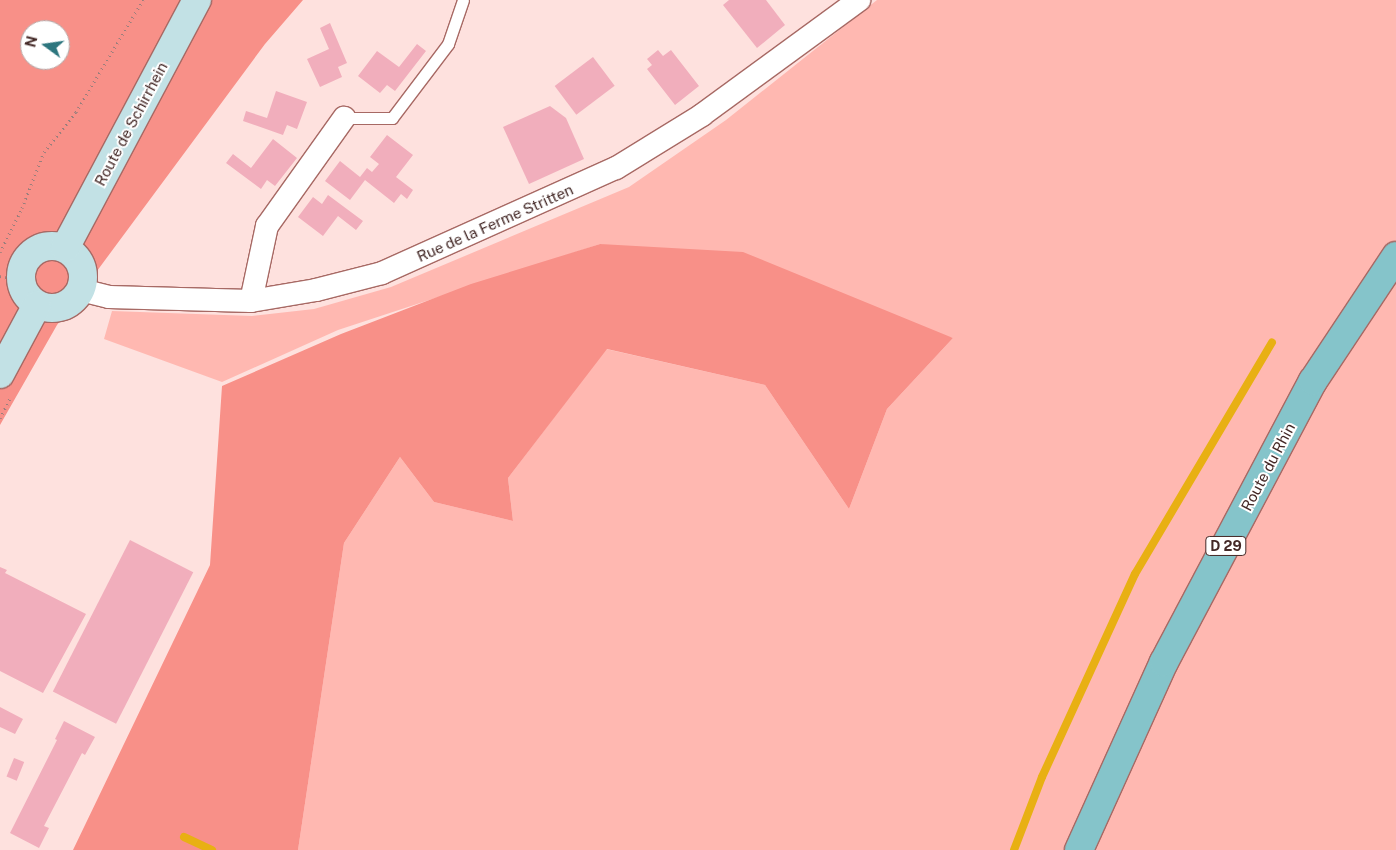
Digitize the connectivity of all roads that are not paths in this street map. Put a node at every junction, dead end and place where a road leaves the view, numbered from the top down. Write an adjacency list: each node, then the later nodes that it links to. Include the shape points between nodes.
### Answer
1 (196, 0): 5 (street, Route de Schirrhein)
2 (463, 0): 4 (lane, via 448,44 392,118)
3 (858, 0): 9 (street, Rue de la Ferme Stritten, via 702,115 616,168 382,273 316,290)
4 (344, 118): 9 (street, via 267,226)
5 (65, 248): 7 (street, via 47,246 32,252); 8 (street, via 80,262 83,275)
6 (1396, 256): 12 (main road, Route du Rhin / D 29, via 1313,381 1164,662)
7 (10, 278): 10 (street)
8 (81, 290): 9 (street, Rue de la Ferme Stritten, via 109,297); 10 (street, via 67,305 53,309)
9 (251, 301)
10 (37, 305): 11 (street)
11 (0, 374)
12 (1079, 850)

